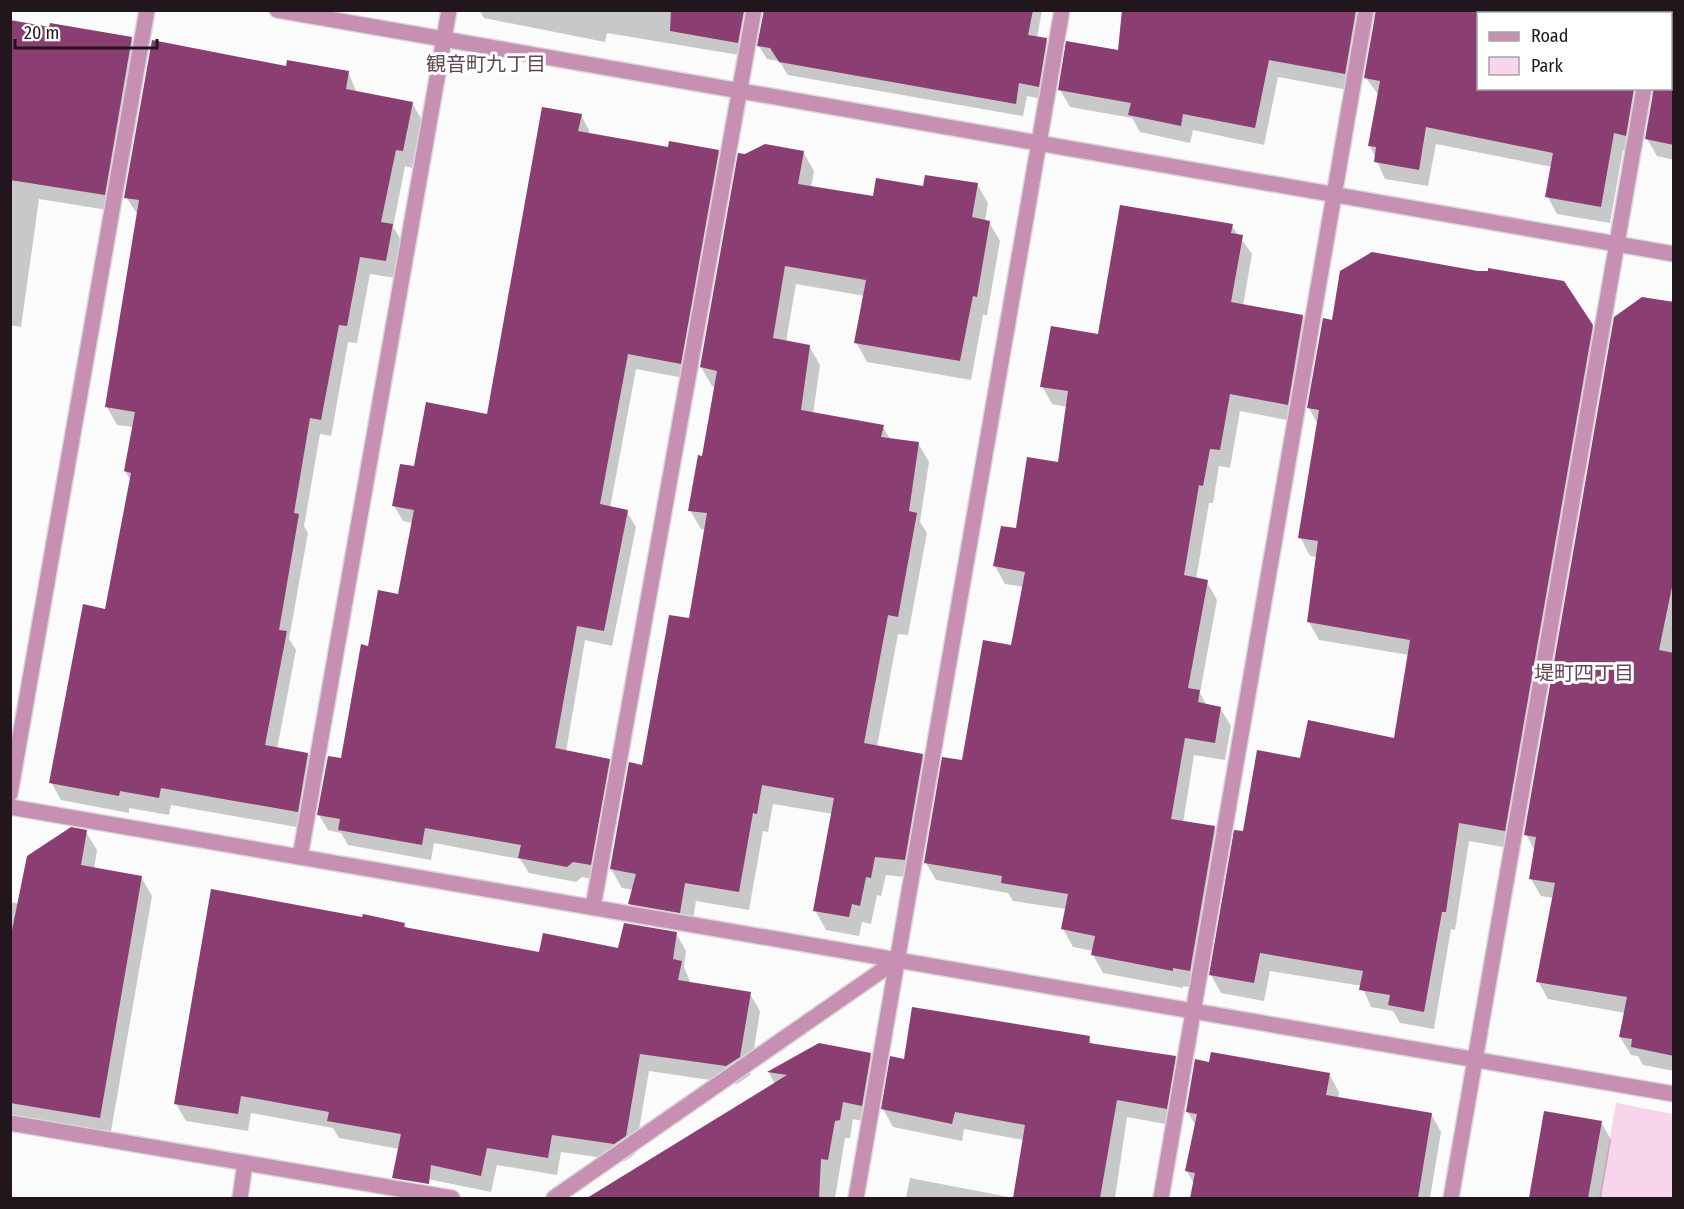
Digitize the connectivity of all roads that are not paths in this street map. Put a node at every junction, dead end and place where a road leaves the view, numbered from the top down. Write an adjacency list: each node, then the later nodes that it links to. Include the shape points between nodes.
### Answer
1 (147, 10): 14 (street)
2 (277, 10): 7 (street)
3 (449, 10): 7 (street)
4 (753, 10): 9 (street)
5 (1062, 10): 10 (street)
6 (1366, 10): 11 (street)
7 (444, 40): 9 (street); 16 (street)
8 (1644, 90): 12 (street)
9 (739, 91): 10 (street); 17 (street)
10 (1039, 144): 11 (street); 18 (street)
11 (1334, 195): 12 (street); 19 (street)
12 (1617, 244): 13 (street); 20 (street)
13 (1674, 254)
14 (10, 794)
15 (10, 807): 16 (street)
16 (300, 857): 17 (street)
17 (593, 907): 18 (street)
18 (897, 960): 19 (street); 26 (street); 27 (street)
19 (1193, 1011): 20 (street); 28 (street)
20 (1475, 1060): 21 (street); 29 (street)
21 (1674, 1094)
22 (10, 1123): 23 (street)
23 (245, 1163): 24 (street); 25 (street)
24 (240, 1198)
25 (452, 1198)
26 (554, 1198)
27 (856, 1198)
28 (1161, 1198)
29 (1451, 1198)

